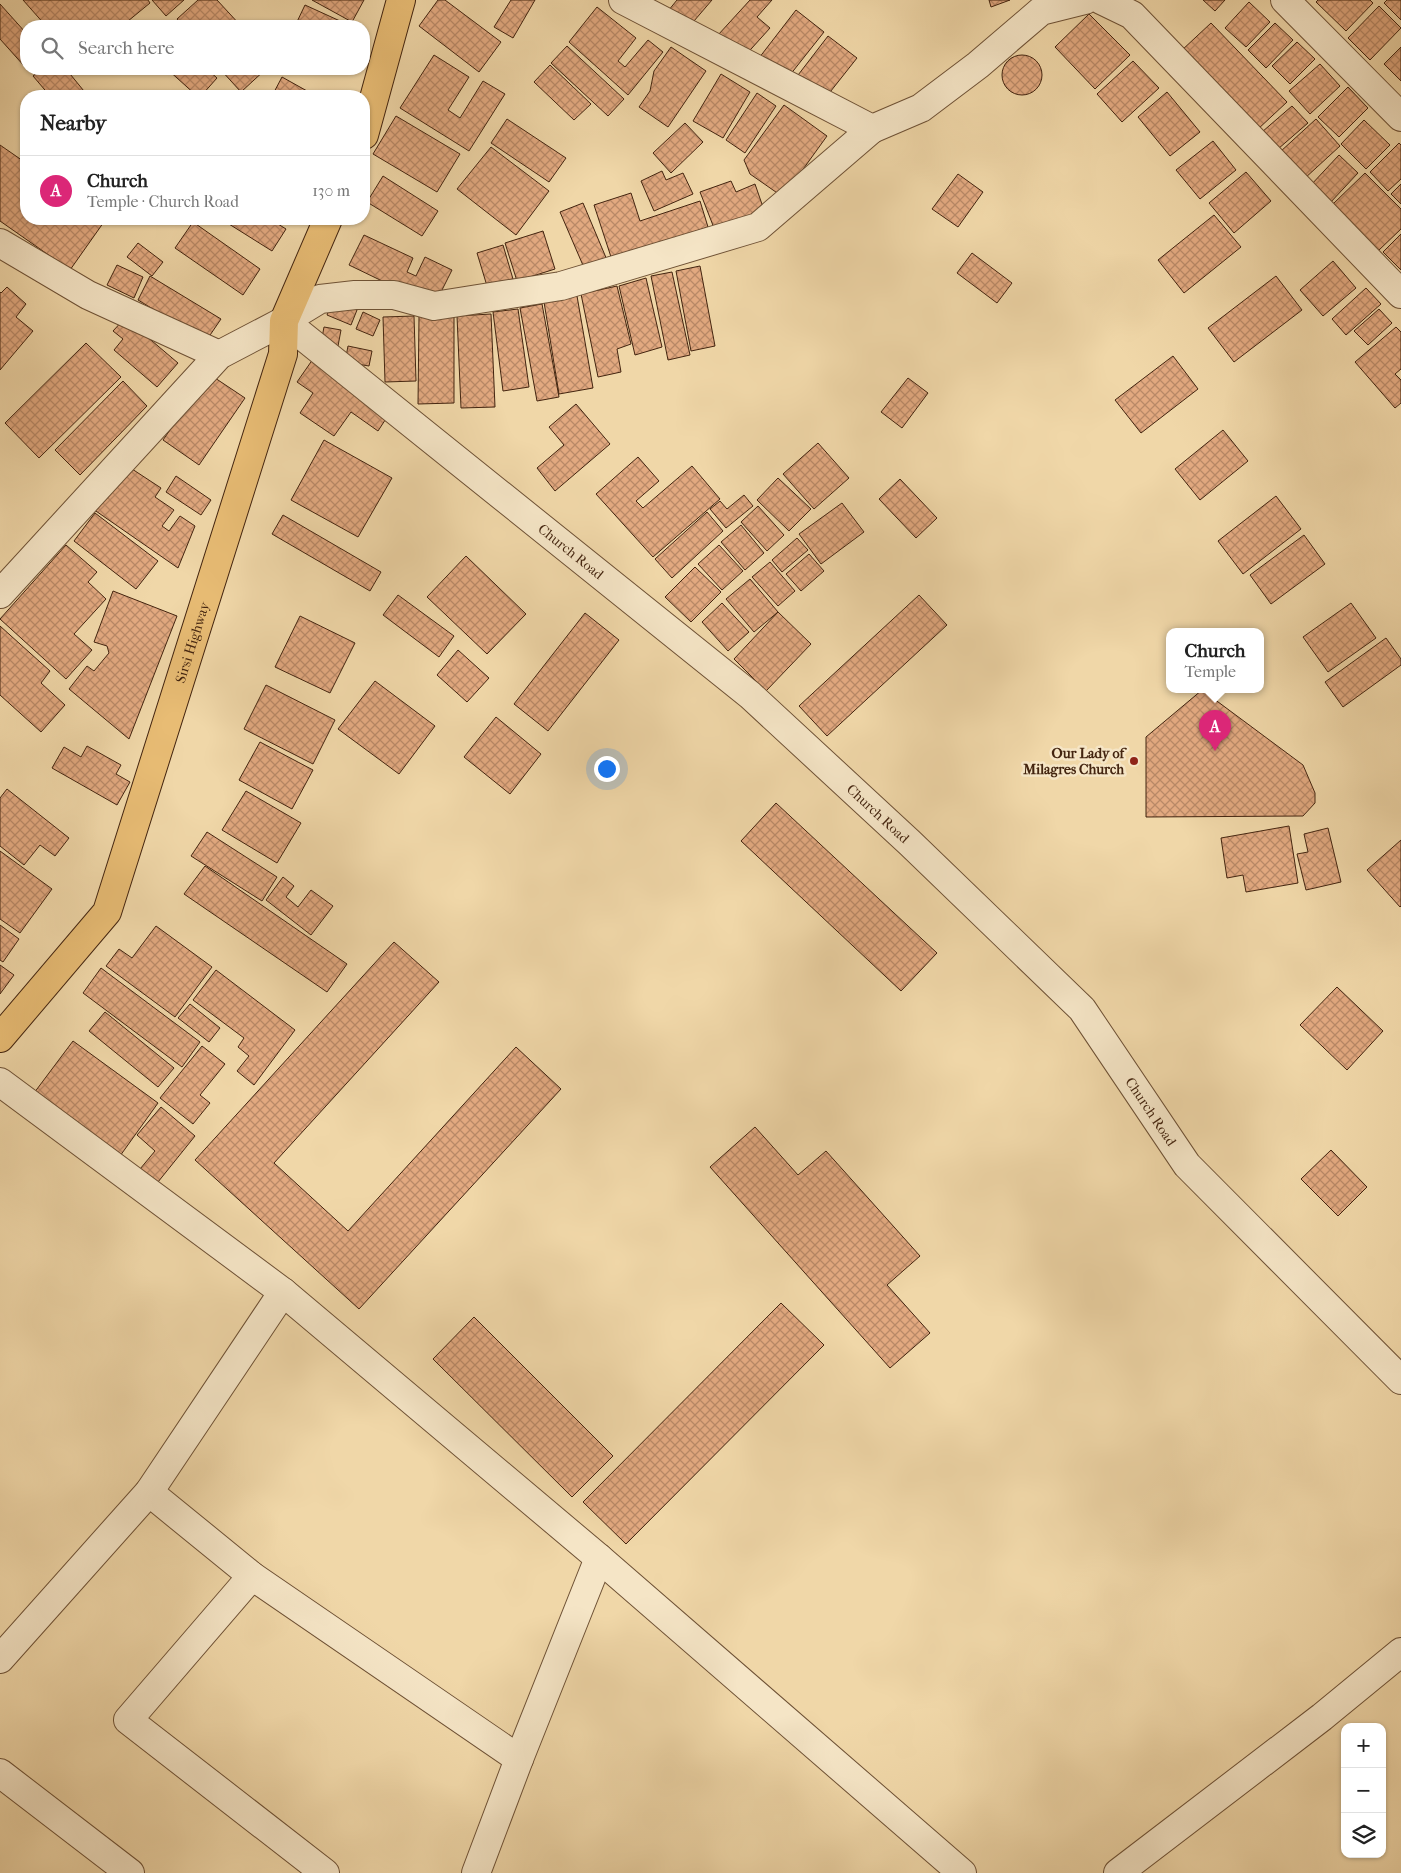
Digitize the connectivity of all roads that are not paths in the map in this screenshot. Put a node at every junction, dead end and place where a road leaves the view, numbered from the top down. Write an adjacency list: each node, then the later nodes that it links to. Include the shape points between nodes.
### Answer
1 (401, 0): 6 (main road)
2 (623, 0): 8 (street)
3 (1085, 0): 8 (street, via 1041,11 921,108)
4 (1101, 0): 11 (street, via 1132,15)
5 (1285, 0): 7 (street)
6 (370, 114)
7 (1401, 117)
8 (872, 129): 12 (street, via 758,227 561,286 434,306 394,295 320,299)
9 (325, 225): 12 (main road, Sirsi Highway)
10 (0, 243): 13 (street, via 88,295)
11 (1401, 294)
12 (284, 321): 13 (street); 15 (main road, Sirsi Highway, via 283,354 107,912); 18 (street, Church Road, via 750,695 910,843 1082,1009 1187,1165)
13 (219, 355): 14 (street)
14 (0, 594)
15 (0, 1038)
16 (0, 1082): 17 (street)
17 (283, 1292): 19 (street); 20 (street)
18 (1401, 1380)
19 (149, 1492): 21 (street); 23 (street)
20 (599, 1558): 24 (street); 29 (street)
21 (252, 1576): 24 (street); 27 (street, via 128,1720)
22 (1401, 1652): 30 (street)
23 (0, 1659)
24 (519, 1759): 28 (street)
25 (0, 1773): 26 (street)
26 (130, 1873)
27 (325, 1873)
28 (476, 1873)
29 (962, 1873)
30 (1118, 1873)

